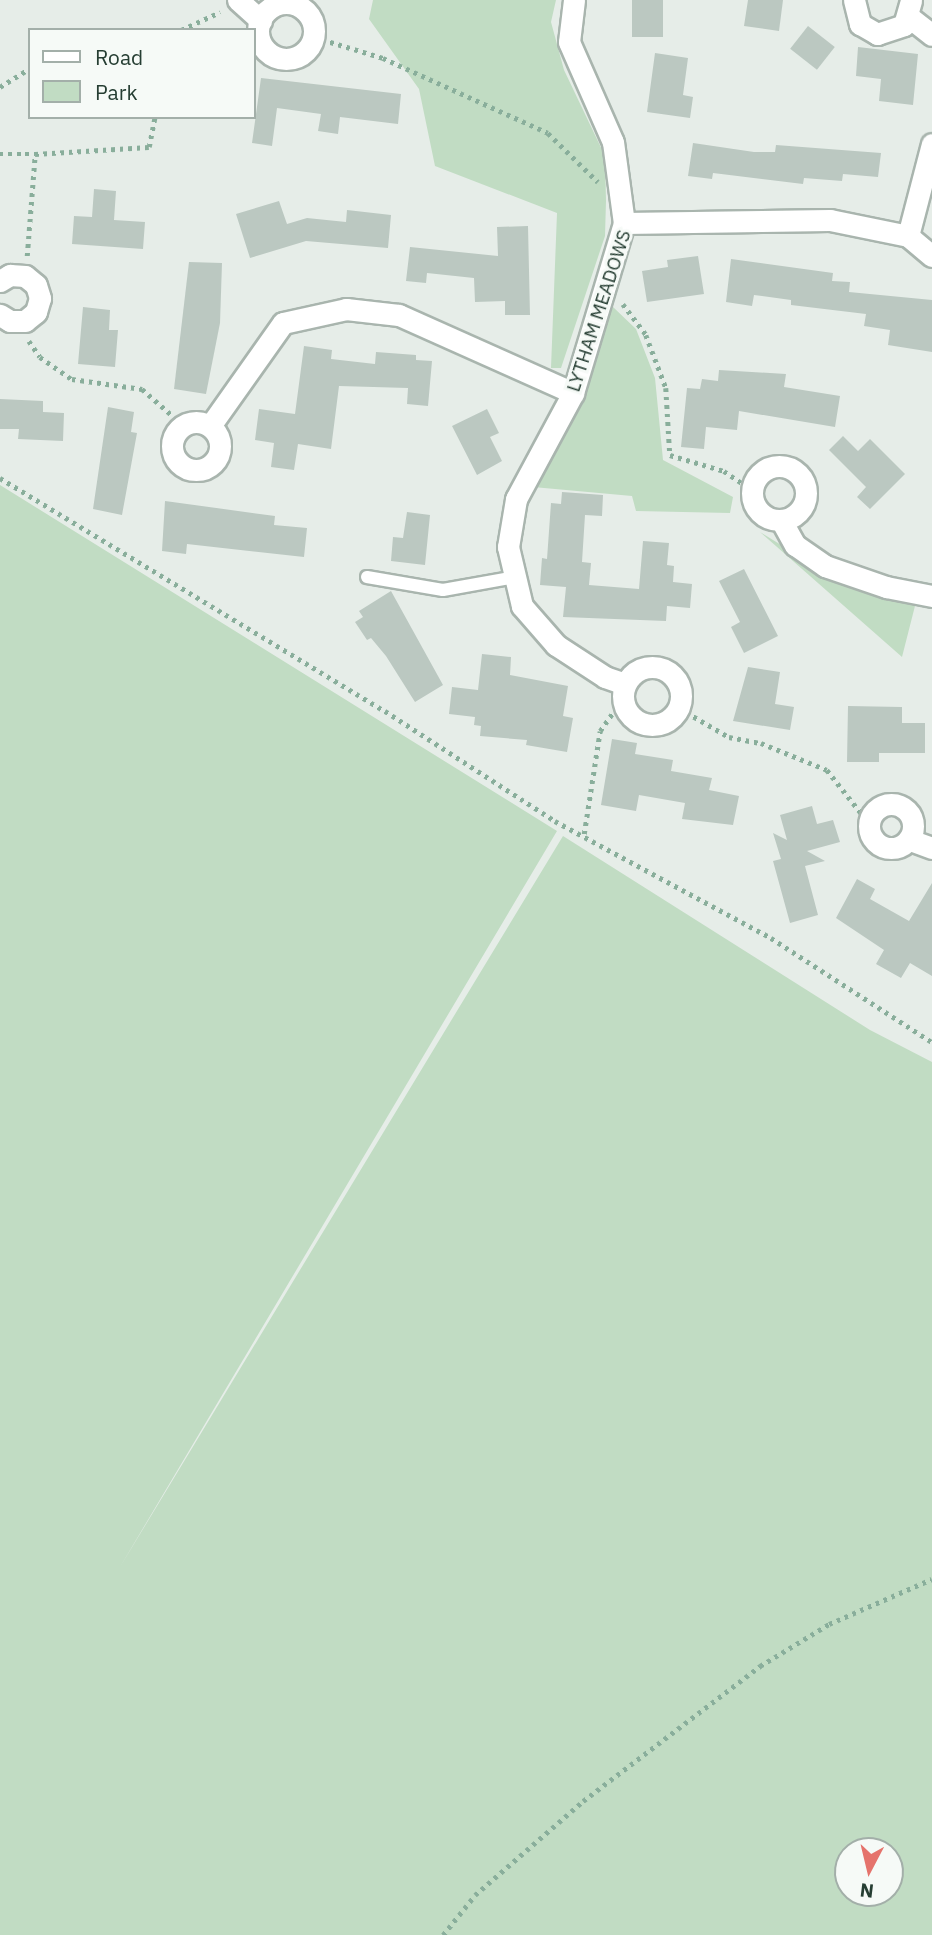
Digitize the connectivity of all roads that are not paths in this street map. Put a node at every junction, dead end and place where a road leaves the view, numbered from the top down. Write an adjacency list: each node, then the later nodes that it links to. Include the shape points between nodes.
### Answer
1 (573, 0): 8 (street, via 569,42 614,142)
2 (853, 0): 4 (street, via 860,24 877,34 896,31)
3 (239, 1): 5 (street)
4 (910, 8): 6 (street)
5 (261, 21): 5 (street, via 259,39 278,58 296,58 313,37 311,19 290,4 272,7)
6 (932, 35)
7 (932, 144): 9 (street)
8 (624, 223): 9 (street, LYTHAM MEADOWS, via 830,220); 13 (street, LYTHAM MEADOWS)
9 (908, 236): 10 (street, LYTHAM MEADOWS)
10 (932, 256)
11 (9, 278): 12 (street, via 36,285 40,298 36,312)
12 (9, 319)
13 (573, 393): 14 (street, via 399,315 346,309 283,323); 17 (street, LYTHAM MEADOWS, via 516,499 508,547)
14 (210, 426): 14 (street, via 219,440 218,457 195,470 178,463 173,454 174,435 183,425 197,422)
15 (781, 520): 15 (street, via 797,513 806,498 799,474 774,465 759,474 752,490 763,515); 18 (street, via 795,545 825,566)
16 (367, 577): 17 (lane, via 443,590)
17 (515, 577): 19 (street, LYTHAM MEADOWS, via 522,606 556,645)
18 (932, 596)
19 (624, 689): 19 (street, via 638,670 664,669 681,690 679,708 665,722 645,724 629,713)
20 (910, 839): 20 (street, via 912,818 896,804 882,806 869,823 872,838 883,847 898,848); 21 (street)
21 (932, 848)

